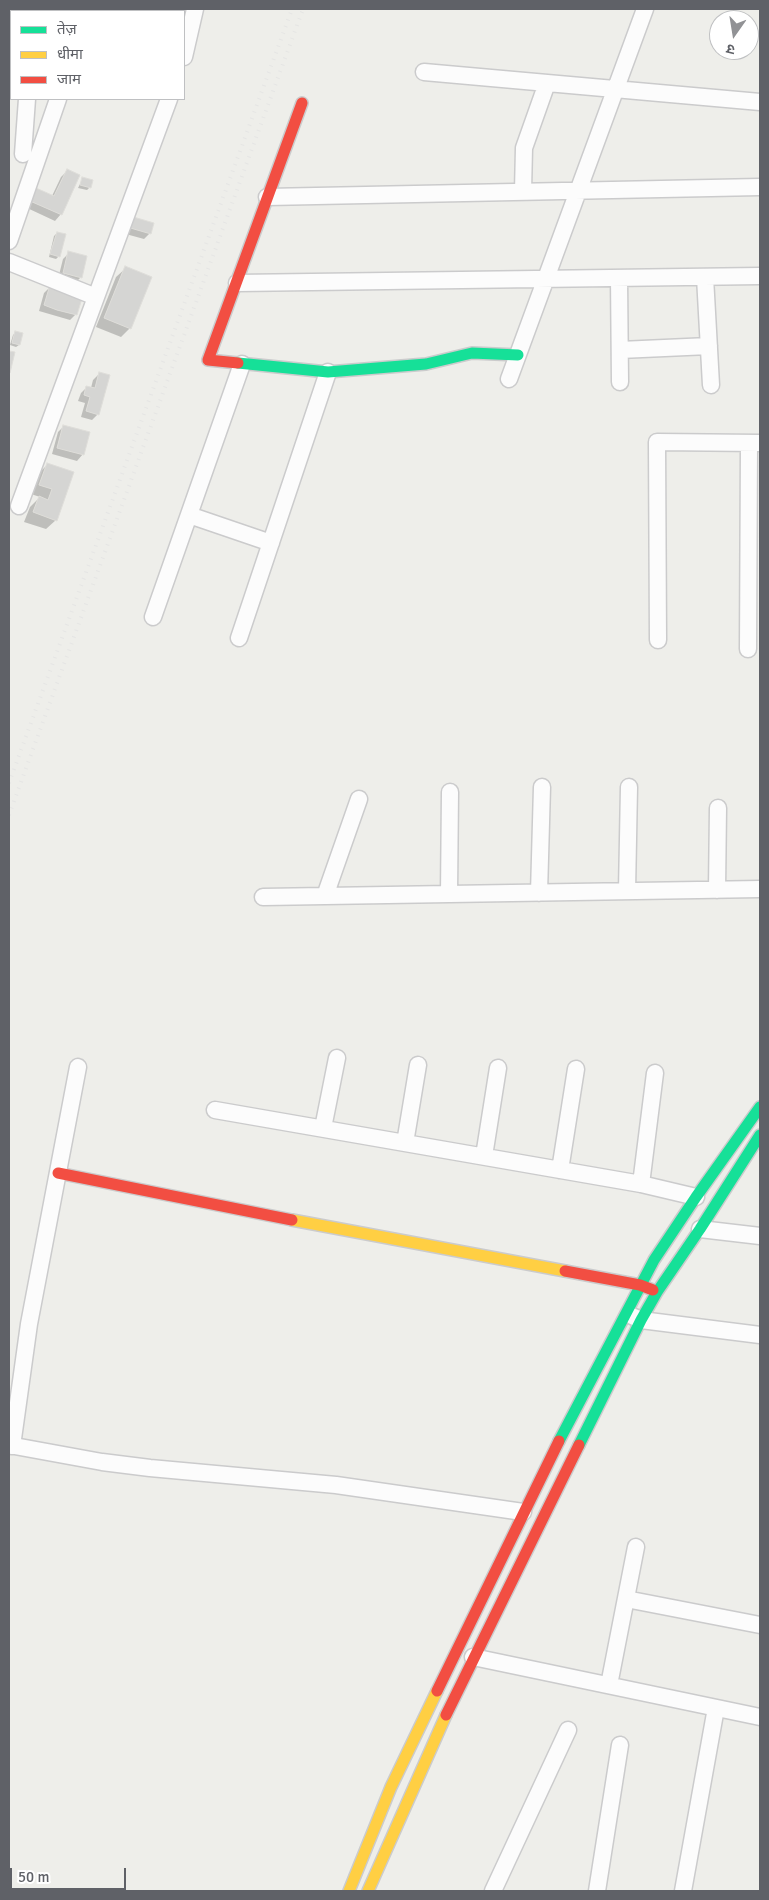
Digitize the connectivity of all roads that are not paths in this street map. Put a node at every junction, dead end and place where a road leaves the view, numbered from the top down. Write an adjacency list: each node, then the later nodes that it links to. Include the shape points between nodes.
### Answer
1 (195, 9): 3 (street)
2 (645, 9): 6 (street)
3 (185, 52)
4 (424, 72): 5 (street)
5 (547, 83): 6 (street); 15 (street, via 524,148)
6 (617, 89): 10 (street); 14 (street)
7 (27, 100): 12 (street)
8 (57, 100): 12 (street)
9 (168, 100): 24 (street)
10 (760, 102)
11 (302, 103): 16 (street)
12 (23, 154): 17 (street)
13 (760, 187): 14 (street)
14 (580, 190): 15 (street); 21 (street)
15 (523, 191): 16 (street)
16 (267, 197): 23 (street)
17 (9, 241)
18 (9, 262): 24 (street)
19 (760, 276): 20 (street)
20 (705, 277): 22 (street); 25 (street)
21 (547, 278): 22 (street); 23 (street); 27 (street)
22 (619, 278): 26 (street)
23 (237, 283): 28 (street, via 208,360)
24 (96, 297): 34 (street)
25 (709, 346): 26 (street); 32 (street)
26 (620, 350): 31 (street)
27 (518, 355): 29 (street, via 472,353 426,364); 30 (street)
28 (242, 364): 29 (street); 35 (street)
29 (328, 372): 36 (street)
30 (509, 379)
31 (620, 382)
32 (711, 385)
33 (754, 443): 39 (street, via 657,442); 40 (street)
34 (20, 506)
35 (189, 515): 36 (street); 37 (street)
36 (271, 543): 38 (street)
37 (153, 617)
38 (239, 638)
39 (658, 640)
40 (748, 649)
41 (542, 787): 49 (street)
42 (629, 787): 48 (street)
43 (450, 792): 50 (street)
44 (358, 799): 51 (street)
45 (718, 808): 47 (street)
46 (760, 889): 47 (street)
47 (717, 890): 48 (street)
48 (627, 891): 49 (street)
49 (539, 893): 50 (street)
50 (450, 894): 51 (street)
51 (325, 896): 52 (street)
52 (263, 897)
53 (337, 1058): 61 (street)
54 (418, 1065): 63 (street)
55 (78, 1067): 66 (street)
56 (498, 1068): 64 (street)
57 (576, 1069): 65 (street)
58 (655, 1073): 67 (street)
59 (760, 1107): 68 (street)
60 (215, 1110): 61 (street)
61 (323, 1128): 63 (street)
62 (760, 1136): 69 (street)
63 (405, 1142): 64 (street)
64 (484, 1156): 65 (street)
65 (560, 1170): 67 (street)
66 (58, 1173): 71 (street); 76 (street)
67 (641, 1184): 68 (street)
68 (696, 1196): 71 (street)
69 (700, 1229): 70 (street); 72 (street)
70 (760, 1236)
71 (640, 1285): 72 (street); 73 (street)
72 (657, 1292): 74 (street)
73 (625, 1313): 74 (street); 77 (street)
74 (641, 1320): 75 (street); 81 (street)
75 (760, 1335)
76 (10, 1446): 77 (street, via 102,1462 336,1485)
77 (523, 1512): 87 (street, via 391,1787)
78 (636, 1547): 79 (street)
79 (626, 1599): 80 (street); 82 (street)
80 (760, 1625)
81 (473, 1657): 82 (street); 88 (street)
82 (609, 1685): 83 (street)
83 (716, 1708): 84 (street); 91 (street)
84 (760, 1717)
85 (568, 1730): 89 (street)
86 (620, 1745): 90 (street)
87 (354, 1890)
88 (368, 1891)
89 (493, 1891)
90 (597, 1891)
91 (683, 1891)

